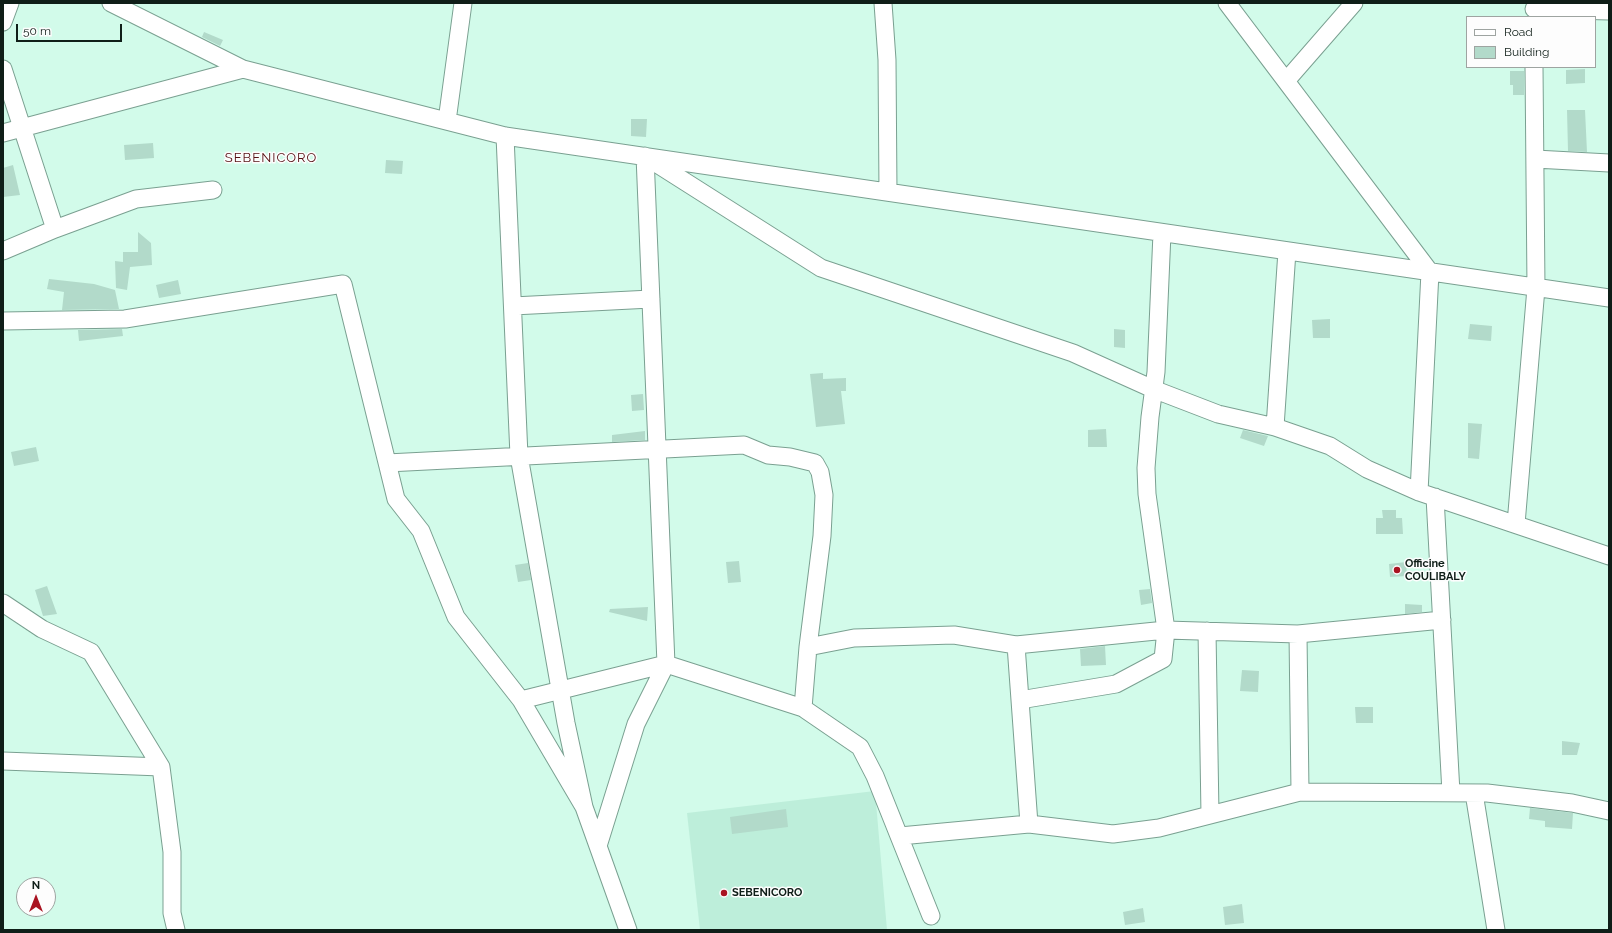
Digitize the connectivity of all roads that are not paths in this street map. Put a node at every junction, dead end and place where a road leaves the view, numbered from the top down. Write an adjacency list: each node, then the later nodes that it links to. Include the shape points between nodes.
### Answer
1 (10, 3): 9 (street)
2 (111, 3): 12 (street)
3 (463, 3): 14 (street)
4 (883, 3): 22 (street, via 887,60)
5 (1227, 3): 13 (street)
6 (1354, 3): 13 (street)
7 (1534, 10): 8 (street)
8 (1609, 11)
9 (3, 22)
10 (1534, 68): 19 (street)
11 (3, 69): 15 (street)
12 (243, 69): 14 (street); 15 (street)
13 (1286, 81): 27 (street)
14 (447, 121): 17 (street)
15 (22, 128): 16 (street); 23 (street)
16 (3, 133)
17 (505, 136): 18 (street); 31 (street)
18 (645, 156): 22 (street); 30 (street); 33 (street, via 821,268 1073,353)
19 (1535, 159): 20 (street); 28 (street)
20 (1609, 163)
21 (213, 190): 23 (street, via 136,199)
22 (888, 192): 24 (street)
23 (55, 229): 25 (street)
24 (1162, 232): 26 (street); 33 (street)
25 (3, 251)
26 (1287, 251): 27 (street); 34 (street)
27 (1430, 272): 28 (street); 38 (street)
28 (1536, 288): 29 (street); 39 (street)
29 (1609, 298)
30 (651, 299): 31 (street); 35 (street)
31 (513, 306): 36 (street)
32 (3, 321): 37 (street, via 125,319 343,284)
33 (1154, 389): 34 (street, via 1218,414); 43 (street, via 1147,442 1147,494)
34 (1275, 427): 38 (street, via 1330,446 1368,469)
35 (658, 449): 36 (street); 47 (street, via 744,445 768,454 815,462 820,472 824,495 822,536); 48 (street)
36 (519, 456): 37 (street); 49 (street)
37 (388, 463): 50 (street, via 396,499 421,531 456,617)
38 (1427, 494): 39 (street); 42 (street)
39 (1516, 524): 40 (street)
40 (1609, 556)
41 (3, 603): 54 (street, via 42,629 91,652)
42 (1442, 620): 45 (street); 56 (street)
43 (1166, 630): 44 (street); 46 (street); 51 (street, via 1163,659 1116,684)
44 (1207, 631): 45 (street); 60 (street)
45 (1298, 634): 55 (street)
46 (1016, 645): 47 (street, via 954,635 854,638); 51 (street)
47 (808, 647): 52 (street)
48 (666, 664): 49 (street); 52 (street); 63 (street, via 636,724)
49 (560, 690): 50 (street); 58 (street)
50 (521, 700): 58 (street)
51 (1020, 700): 61 (street)
52 (803, 708): 62 (street, via 860,747)
53 (3, 760): 54 (street)
54 (160, 767): 65 (street, via 172,852 172,913)
55 (1300, 792): 56 (street); 60 (street)
56 (1451, 793): 57 (street)
57 (1474, 793): 59 (street, via 1572,803); 67 (street)
58 (584, 807): 63 (street)
59 (1609, 810)
60 (1210, 815): 61 (street, via 1158,828 1113,834)
61 (1029, 824): 62 (street)
62 (900, 836): 64 (street)
63 (598, 846): 66 (street)
64 (931, 916)
65 (176, 930)
66 (628, 930)
67 (1496, 930)

